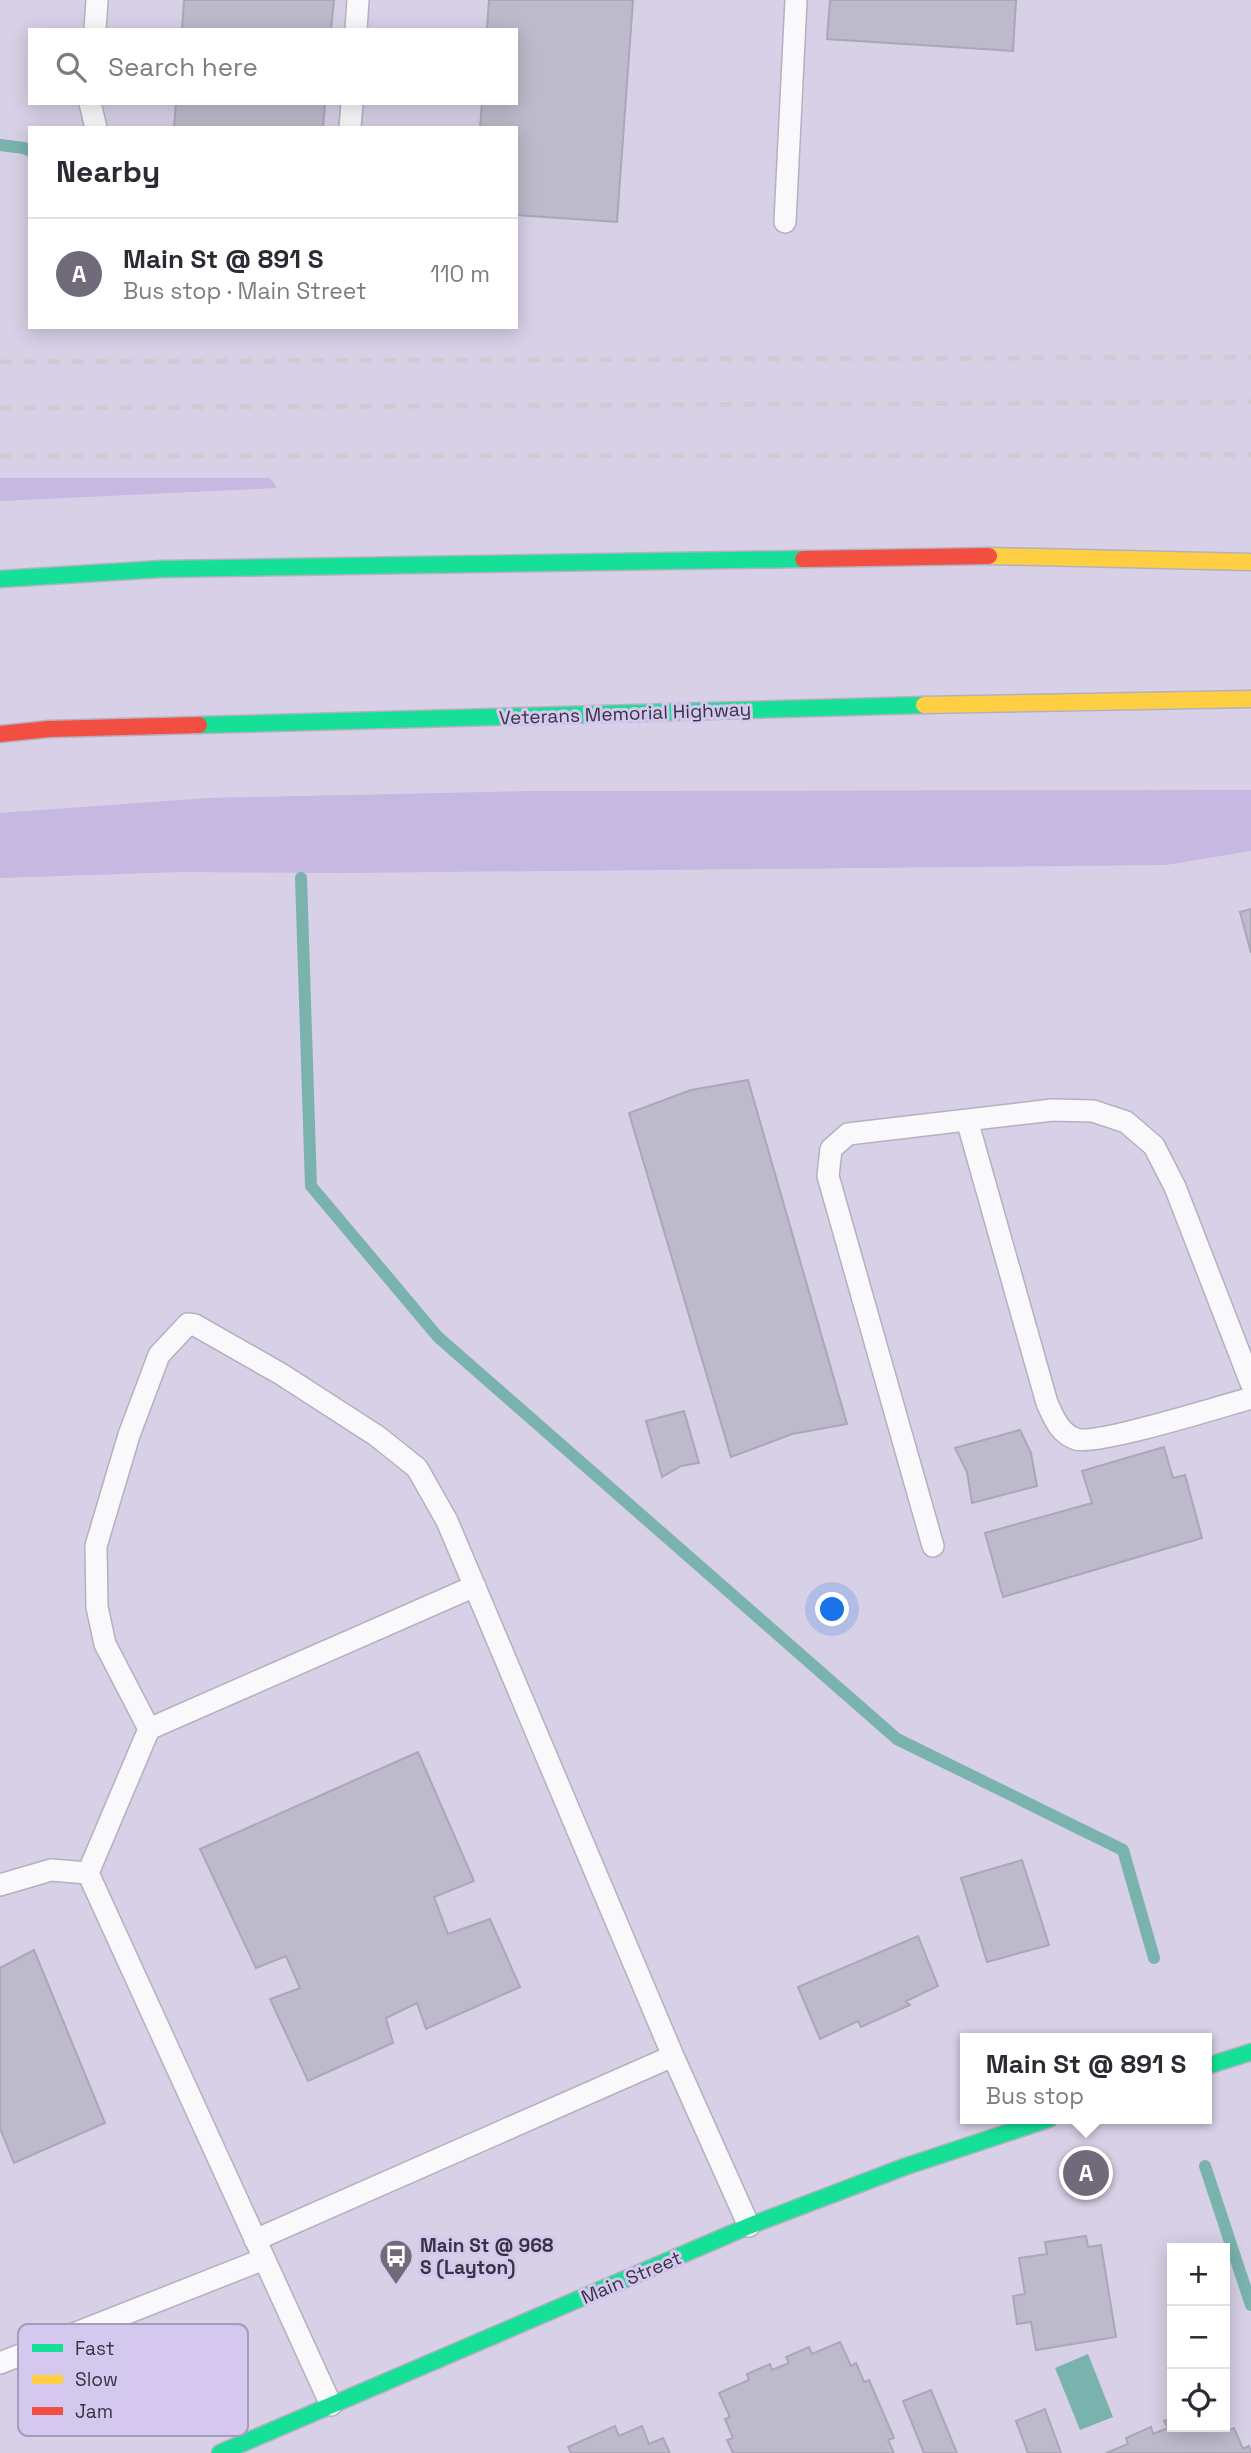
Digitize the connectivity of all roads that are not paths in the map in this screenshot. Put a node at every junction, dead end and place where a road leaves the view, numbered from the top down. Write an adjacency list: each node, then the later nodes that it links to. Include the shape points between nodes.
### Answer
1 (97, 0): 4 (lane)
2 (358, 0): 5 (lane)
3 (796, 0): 10 (lane)
4 (95, 28)
5 (356, 28)
6 (90, 105): 8 (lane)
7 (352, 105): 9 (lane)
8 (96, 126)
9 (350, 126)
10 (785, 222)
11 (1251, 562): 12 (main road, via 982,557 161,569)
12 (0, 579)
13 (1251, 699): 14 (main road, Veterans Memorial Highway, via 997,702)
14 (0, 734)
15 (967, 1120): 16 (lane, via 1052,1110 1093,1111 1126,1122 1154,1146 1175,1187); 17 (lane, via 1046,1403 1059,1429 1078,1440 1104,1438); 18 (lane, via 848,1134 831,1149 828,1176)
16 (1251, 1383)
17 (1251, 1398)
18 (933, 1546)
19 (475, 1586): 20 (lane); 20 (lane, via 418,1468 291,1381 188,1324 159,1355 96,1546 97,1607 105,1644); 24 (lane)
20 (149, 1729): 21 (lane)
21 (88, 1873): 22 (lane, via 51,1870); 28 (lane)
22 (0, 1885)
23 (1251, 2052): 25 (main road)
24 (673, 2056): 27 (lane); 28 (lane)
25 (1212, 2064)
26 (1034, 2124): 27 (main road, Main Street)
27 (749, 2226): 32 (main road, Main Street)
28 (259, 2249): 29 (lane); 32 (lane)
29 (89, 2324)
30 (18, 2355): 31 (lane)
31 (0, 2363)
32 (331, 2405): 33 (main road, Main Street)
33 (220, 2453)

